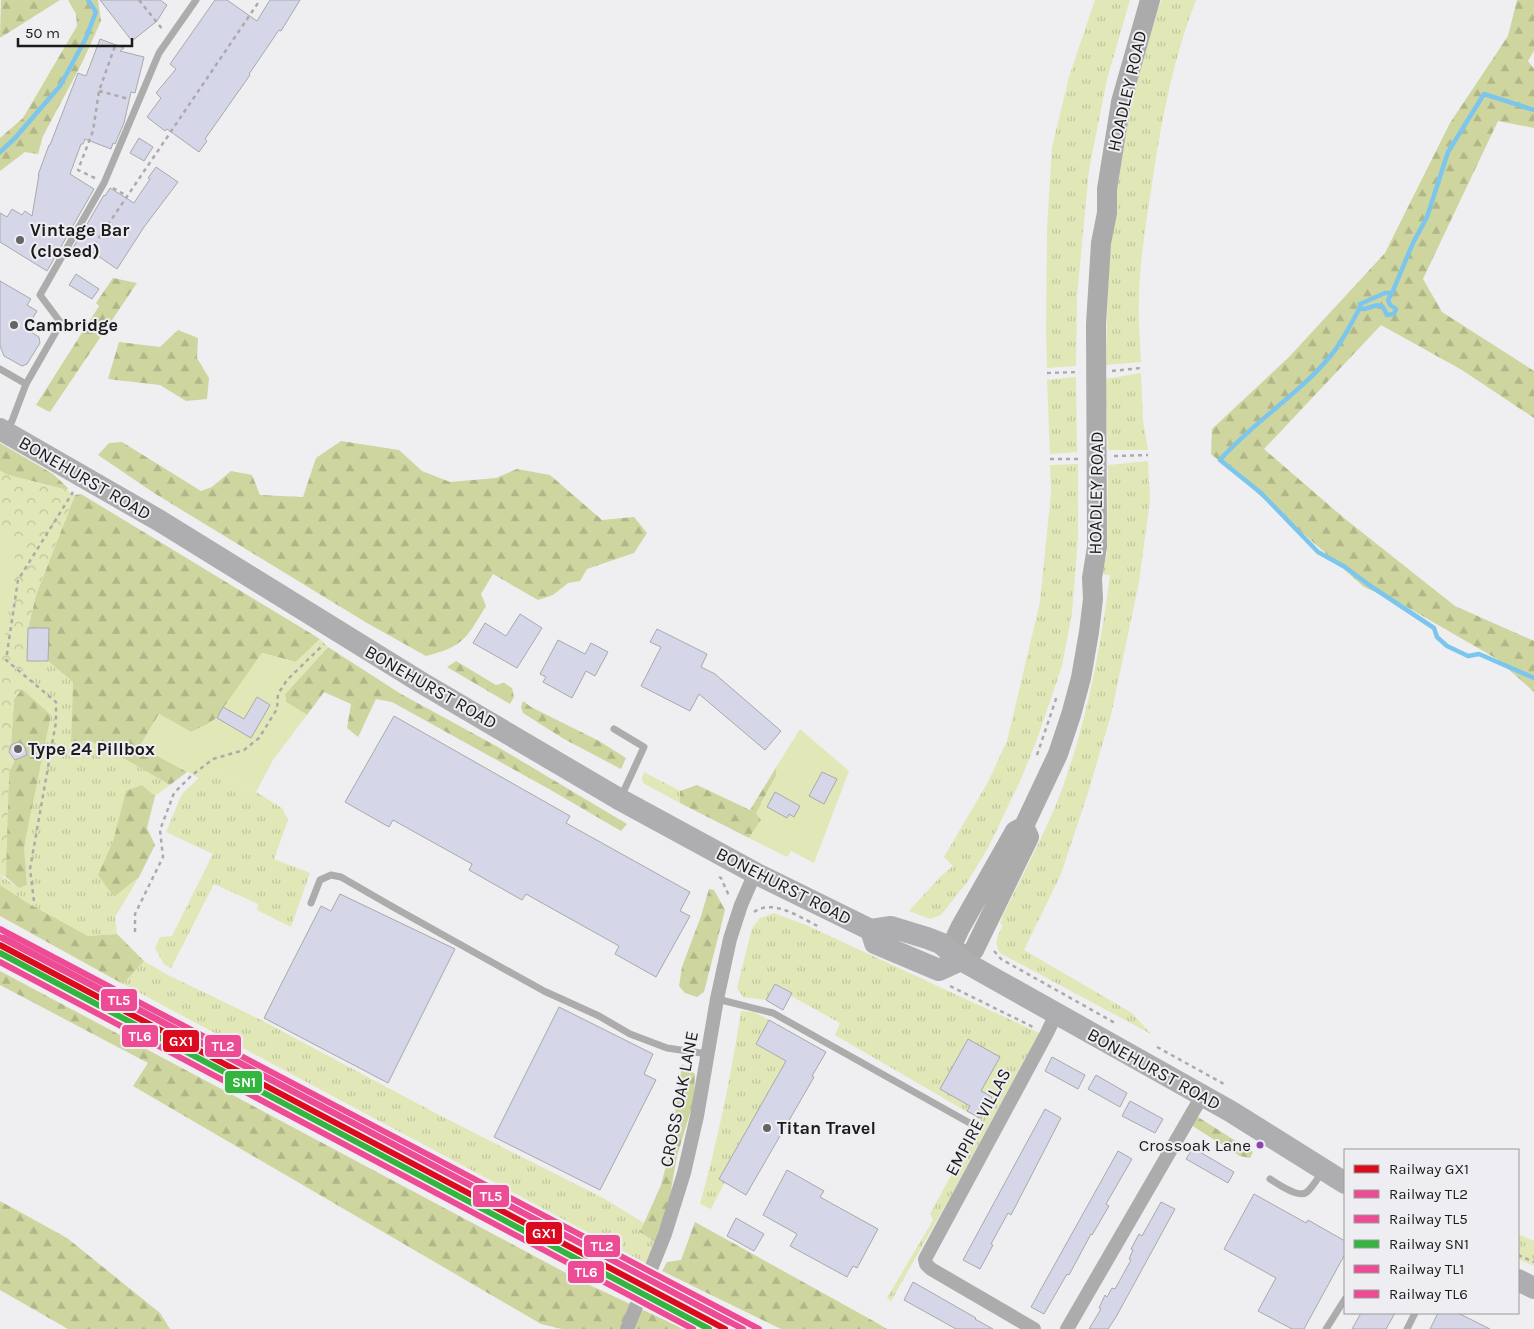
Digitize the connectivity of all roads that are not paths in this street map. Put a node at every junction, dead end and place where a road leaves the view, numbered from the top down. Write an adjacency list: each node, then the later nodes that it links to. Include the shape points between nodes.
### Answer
1 (196, 0): 4 (lane, via 159,53 104,182 40,295 61,323)
2 (1150, 0): 10 (street, HOADLEY ROAD, via 1121,102 1101,243 1096,324 1097,547 1081,678 1058,754 1024,826 1029,837 974,950)
3 (0, 369): 4 (lane)
4 (26, 384): 5 (lane, via 12,421)
5 (3, 431): 7 (main road, BONEHURST ROAD, via 160,521 334,630)
6 (614, 729): 7 (lane, via 644,747)
7 (619, 799): 8 (main road, BONEHURST ROAD)
8 (755, 873): 10 (main road, BONEHURST ROAD, via 872,930 891,927 940,943); 11 (street, CROSS OAK LANE, via 730,940)
9 (311, 903): 13 (lane, via 320,880 331,874 341,877 506,970 630,1034 667,1048)
10 (960, 960): 12 (main road, BONEHURST ROAD)
11 (717, 999): 13 (street, CROSS OAK LANE); 15 (lane, via 773,1012)
12 (1052, 1024): 14 (main road, BONEHURST ROAD); 24 (street, EMPIRE VILLAS, via 925,1259 931,1269)
13 (708, 1054): 23 (street, CROSS OAK LANE, via 684,1173 664,1234)
14 (1202, 1096): 16 (main road, BONEHURST ROAD); 25 (street)
15 (975, 1126)
16 (1324, 1169): 17 (lane, via 1303,1194); 18 (main road, BONEHURST ROAD)
17 (1270, 1179)
18 (1344, 1182)
19 (1519, 1280): 20 (main road)
20 (1534, 1288)
21 (1344, 1301): 26 (lane)
22 (1415, 1314): 27 (lane)
23 (626, 1329)
24 (1034, 1329)
25 (1067, 1329)
26 (1326, 1329)
27 (1407, 1329)

